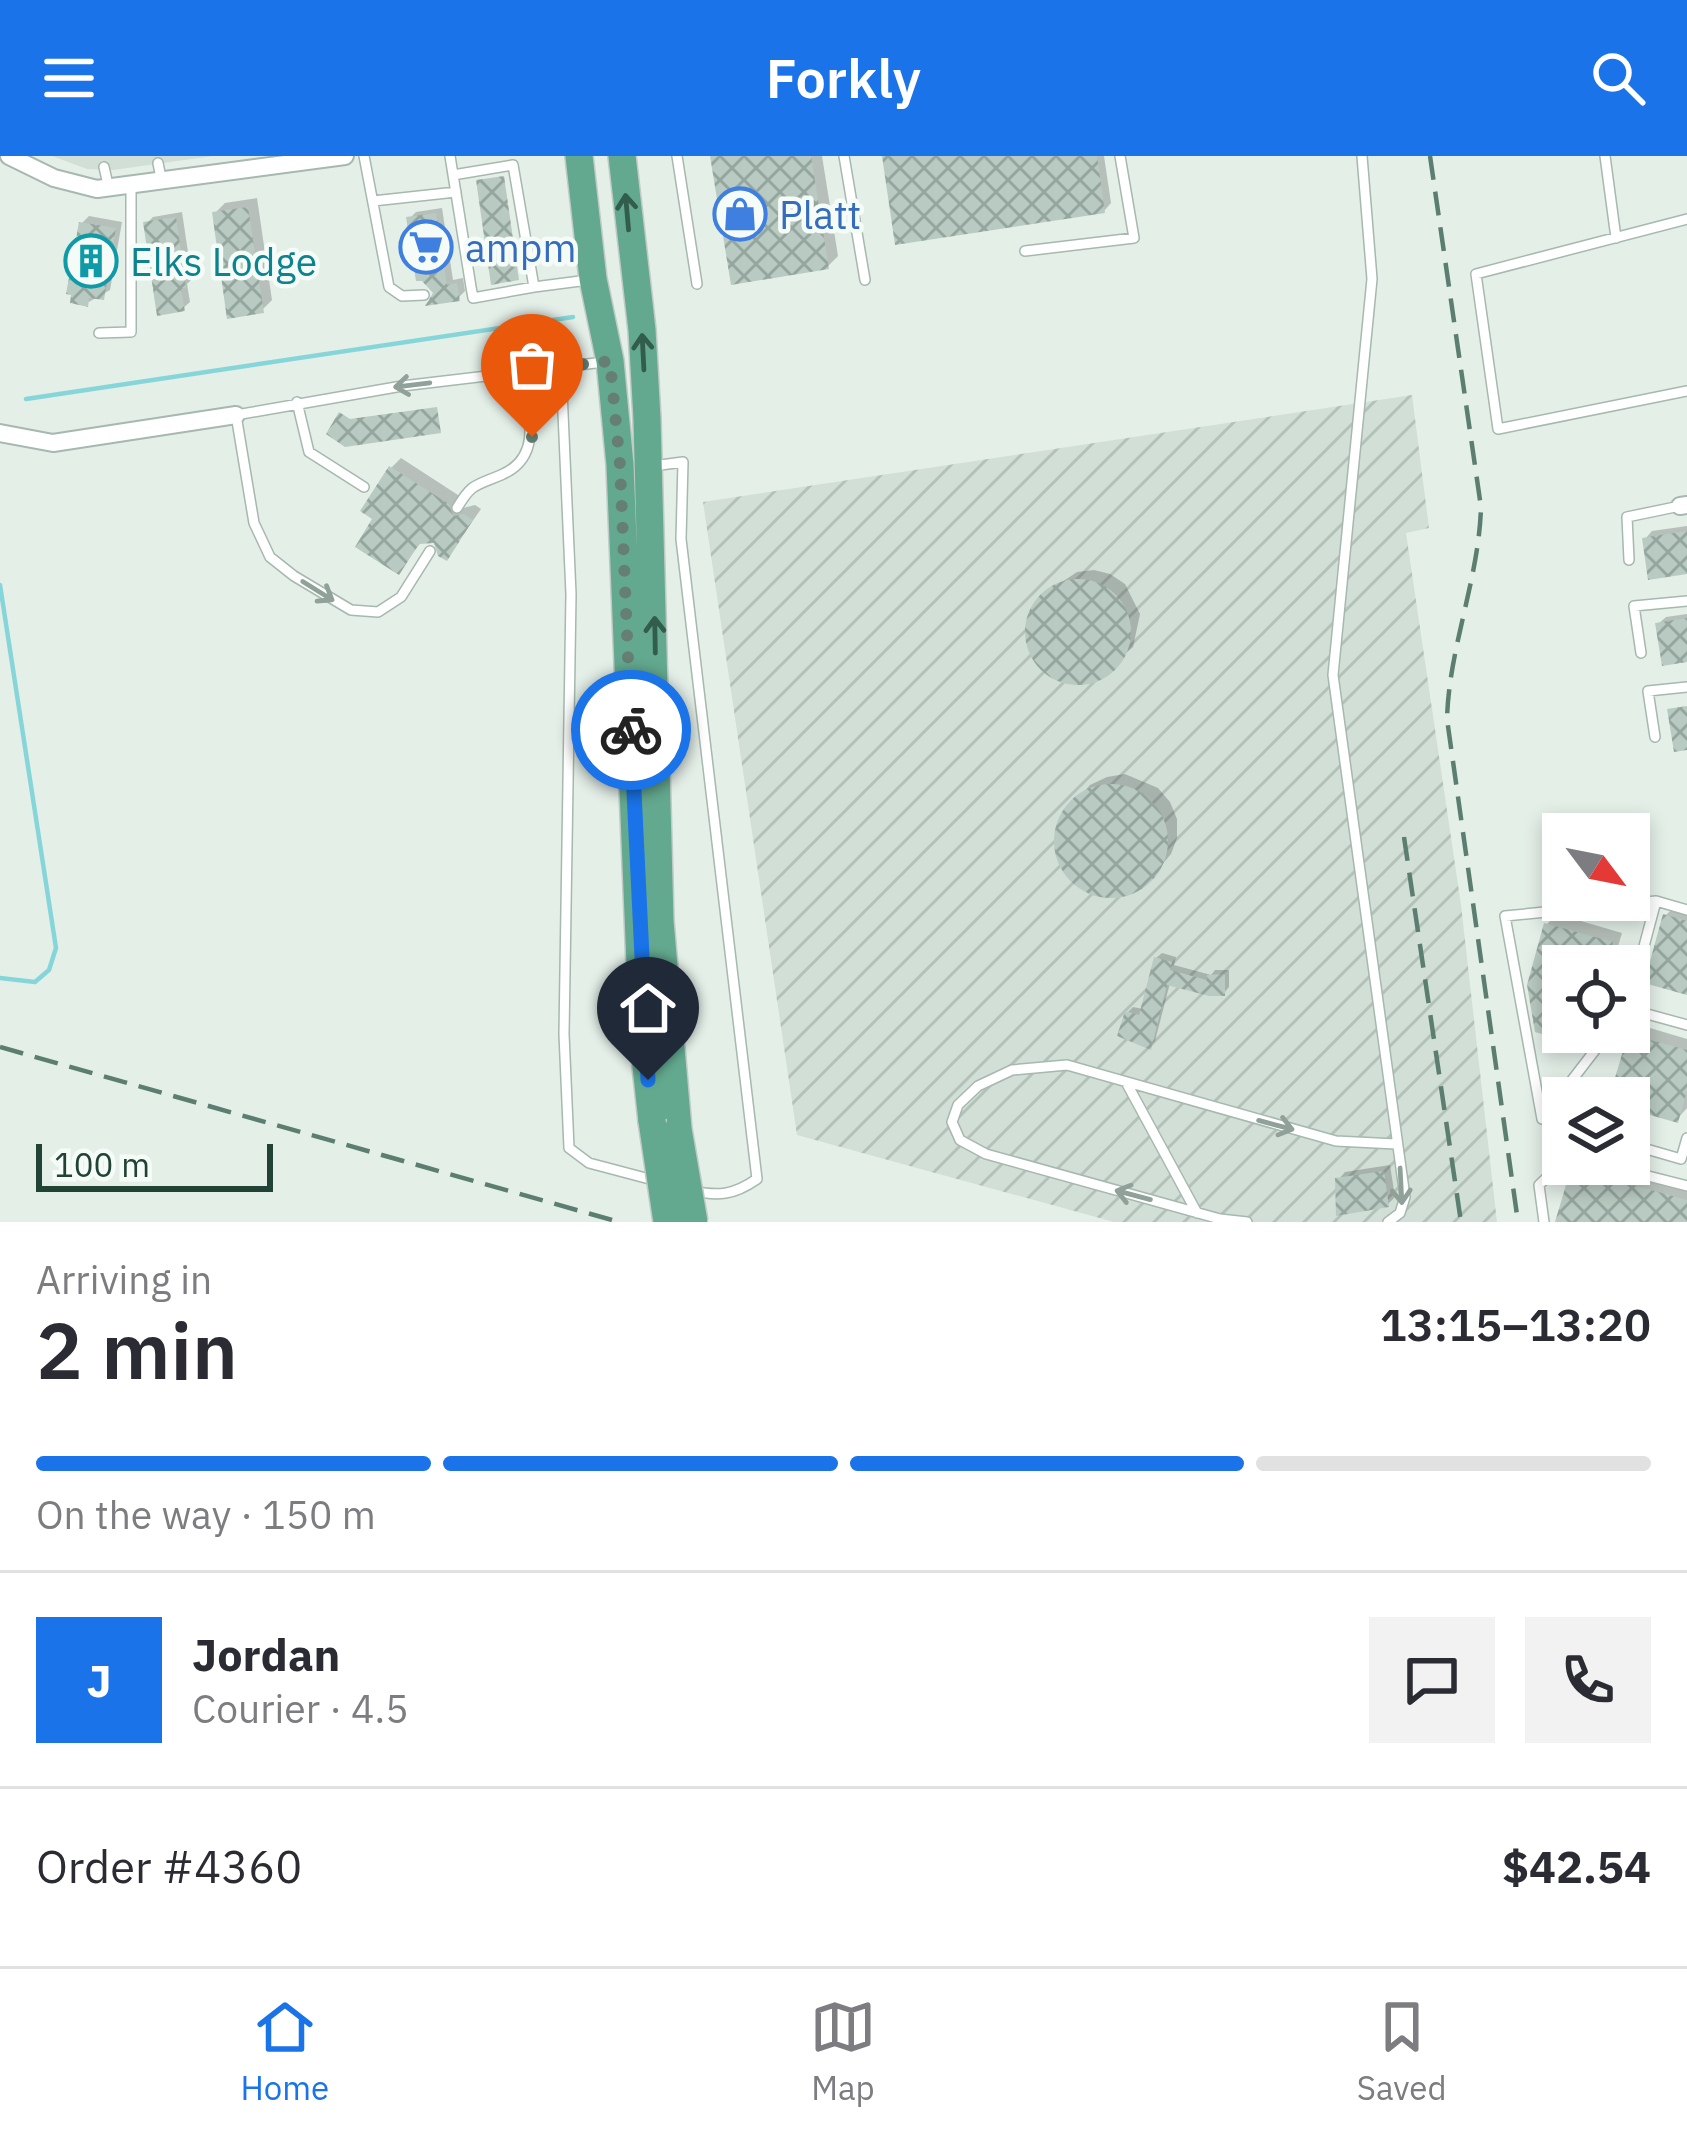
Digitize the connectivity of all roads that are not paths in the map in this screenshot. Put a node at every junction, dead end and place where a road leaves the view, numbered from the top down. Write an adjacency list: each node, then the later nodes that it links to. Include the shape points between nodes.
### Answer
1 (345, 156): 12 (street)
2 (364, 156): 21 (lane)
3 (450, 156): 16 (lane)
4 (579, 156): 25 (main road)
5 (622, 156): 40 (main road, one-way to 5)
6 (677, 156): 27 (lane)
7 (844, 156): 26 (lane)
8 (1120, 156): 24 (lane, via 1134,238)
9 (1362, 156): 61 (lane, via 1372,278 1333,675)
10 (1605, 156): 23 (lane)
11 (4, 158): 19 (street, via 63,182)
12 (297, 159): 14 (street)
13 (158, 163): 17 (lane)
14 (245, 163): 17 (street)
15 (104, 167): 19 (lane)
16 (453, 175): 20 (lane); 29 (lane, via 513,165)
17 (162, 183): 18 (street)
18 (131, 188): 19 (street); 32 (lane, via 130,332)
19 (109, 189)
20 (456, 192): 21 (lane); 28 (lane)
21 (374, 201): 31 (lane, via 389,287)
22 (1687, 219): 23 (lane)
23 (1616, 238): 36 (lane, via 1477,274 1498,429)
24 (1025, 251)
25 (593, 279): 29 (lane); 33 (main road)
26 (866, 280)
27 (697, 284)
28 (471, 287): 29 (lane, via 473,298); 30 (lane)
29 (534, 287)
30 (458, 290)
31 (424, 295)
32 (99, 333)
33 (610, 361): 34 (lane); 59 (main road, via 643,1039)
34 (561, 368): 35 (lane); 40 (lane, via 571,594 569,1148 589,1163 714,1196 757,1179 682,539 683,462)
35 (520, 372): 37 (lane, one-way to 37); 43 (lane, via 532,437 524,458 471,485)
36 (1687, 391)
37 (297, 402): 38 (lane); 41 (lane, via 309,452)
38 (236, 415): 39 (street, via 53,443); 44 (lane, one-way to 44, via 254,524 270,557 351,610 378,612 401,597)
39 (0, 434)
40 (650, 467): 59 (main road, one-way to 40)
41 (364, 487)
42 (1683, 505): 45 (lane, via 1627,518)
43 (457, 508)
44 (430, 551)
45 (1629, 560)
46 (1687, 601): 47 (lane, via 1634,606)
47 (1640, 653)
48 (1687, 687): 49 (lane, via 1648,691)
49 (1655, 737)
50 (1656, 901): 51 (lane); 52 (lane); 58 (lane, via 1504,916)
51 (1687, 910)
52 (1645, 945)
53 (1650, 1013): 54 (lane)
54 (1687, 1025)
55 (1594, 1053): 56 (lane)
56 (1575, 1077)
57 (1126, 1082): 61 (lane, one-way to 61, via 1336,1141); 66 (lane); 66 (lane, one-way to 57, via 986,1154 960,1140 952,1122 978,1085 1012,1070 1067,1065)
58 (1542, 1119)
59 (665, 1125): 67 (main road, bridge); 68 (main road, bridge)
60 (1687, 1138): 62 (lane, via 1681,1159)
61 (1396, 1144): 70 (lane, one-way to 70, via 1405,1197)
62 (1650, 1150)
63 (1650, 1177): 65 (lane)
64 (1542, 1182): 71 (lane)
65 (1687, 1186)
66 (1197, 1213): 69 (lane)
67 (668, 1222)
68 (694, 1222)
69 (1247, 1222)
70 (1388, 1222)
71 (1544, 1222)

